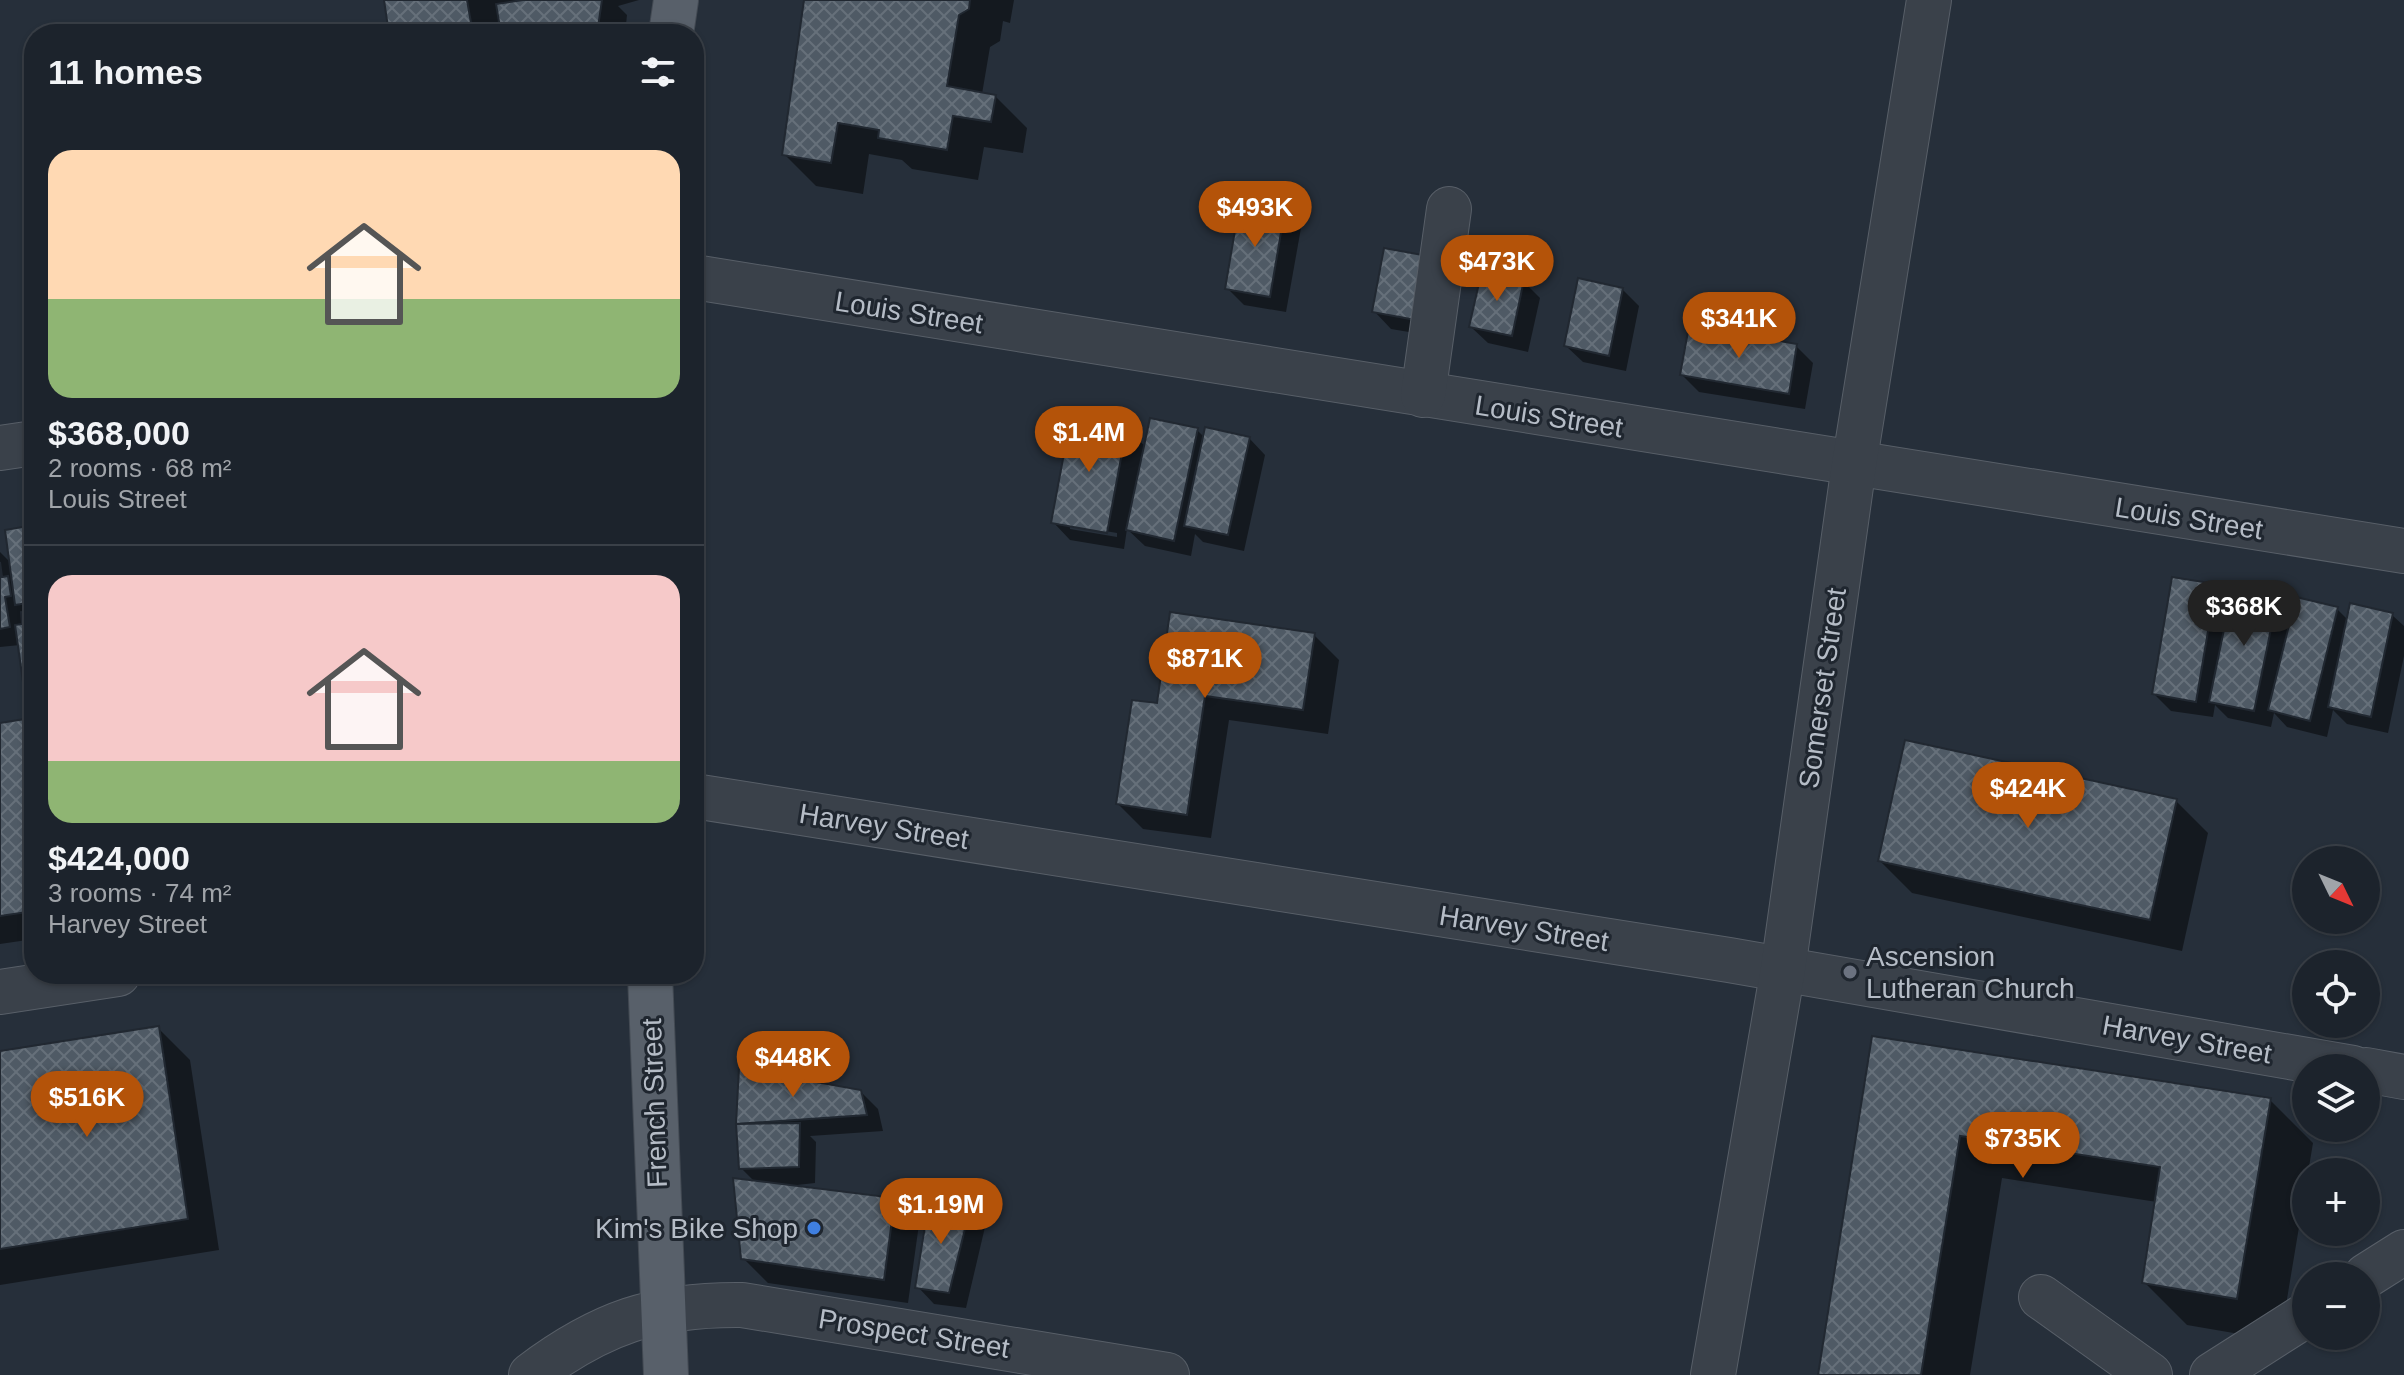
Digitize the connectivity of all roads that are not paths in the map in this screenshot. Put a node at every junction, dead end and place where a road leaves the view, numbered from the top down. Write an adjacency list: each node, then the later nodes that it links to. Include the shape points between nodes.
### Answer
1 (676, 0): 3 (main road)
2 (1929, 0): 9 (street, Somerset Street)
3 (672, 24)
4 (1449, 209): 6 (street)
5 (704, 279): 6 (street, Louis Street)
6 (1423, 395): 9 (street, Louis Street)
7 (24, 444): 8 (street)
8 (0, 448)
9 (1854, 465): 10 (street, Louis Street); 12 (street, Somerset Street)
10 (2404, 551)
11 (704, 798): 12 (street, Harvey Street)
12 (1783, 969): 16 (street, Harvey Street); 27 (street, Somerset Street)
13 (52, 984): 15 (street)
14 (650, 984): 22 (main road, French Street)
15 (0, 992)
16 (2292, 1057)
17 (2380, 1073): 18 (street)
18 (2404, 1077)
19 (2404, 1252): 20 (street)
20 (2380, 1267)
21 (2041, 1297): 28 (street)
22 (661, 1312): 24 (street, Prospect Street, via 621,1320 578,1341); 25 (main road, French Street); 26 (street, Prospect Street, via 699,1304 742,1305)
23 (2292, 1324): 29 (street)
24 (531, 1375)
25 (666, 1375)
26 (1167, 1375)
27 (1713, 1375)
28 (2150, 1375)
29 (2212, 1375)

